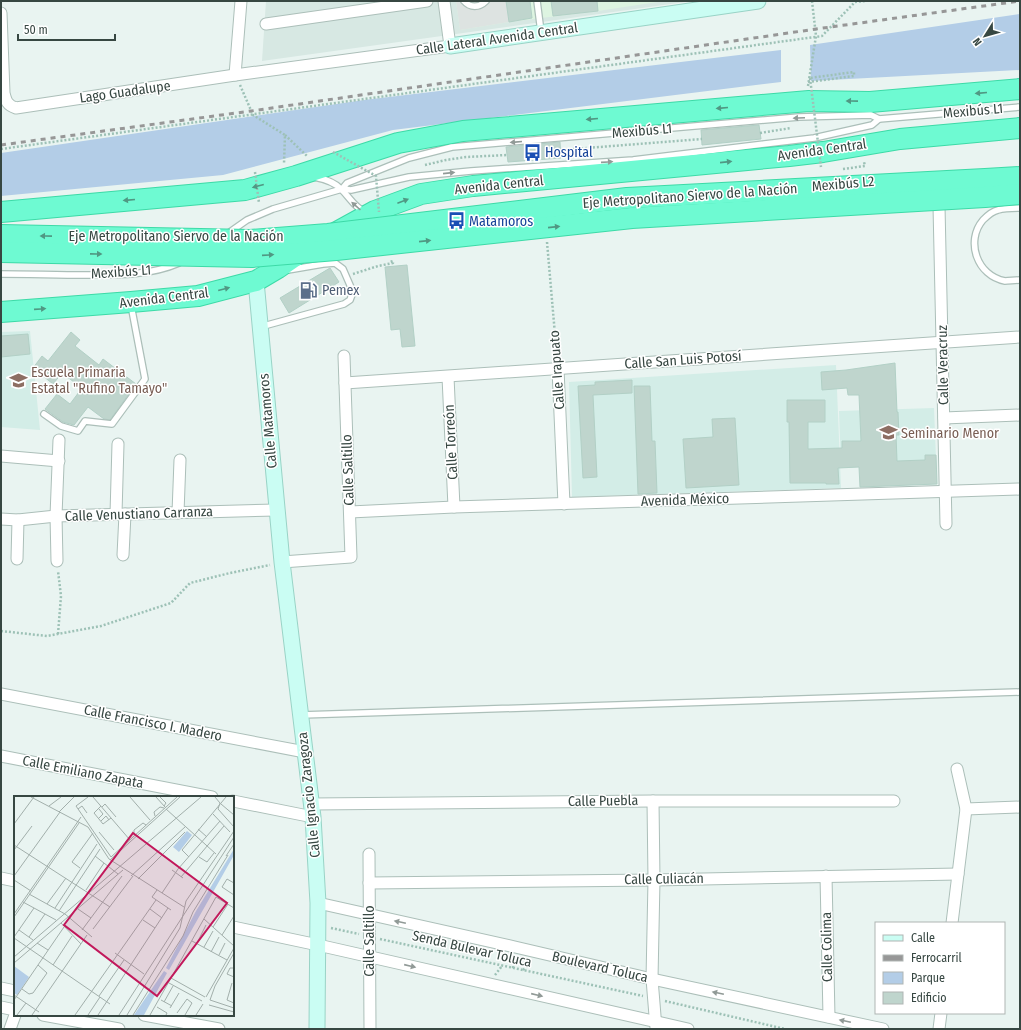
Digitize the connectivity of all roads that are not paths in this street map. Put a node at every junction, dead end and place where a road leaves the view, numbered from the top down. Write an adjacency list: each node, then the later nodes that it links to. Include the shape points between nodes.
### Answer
1 (241, 1): 12 (street)
2 (427, 1): 9 (street)
3 (444, 1): 11 (street)
4 (464, 1): 5 (lane, via 476,7)
5 (486, 1)
6 (537, 1): 10 (lane)
7 (758, 1): 10 (street, Calle Lateral Avenida Central)
8 (1, 13): 12 (street, Lago Guadalupe, via 4,93 10,106 16,108)
9 (266, 24)
10 (541, 33): 11 (street, Calle Lateral Avenida Central)
11 (450, 46): 12 (street, Calle Lateral Avenida Central)
12 (235, 76)
13 (1020, 89): 17 (highway, one-way to 17, via 870,102 809,91 463,130 398,143)
14 (1020, 107): 15 (lane, Mexibús L1)
15 (879, 119): 20 (lane, Mexibús L1, one-way to 15, via 351,190 409,177 633,160 814,138 872,125); 20 (lane, Mexibús L1, one-way to 20, via 871,115 799,118 452,147 409,158 347,183)
16 (1020, 128): 25 (highway, Avenida Central, one-way to 16, via 421,194 473,186 789,156 900,139)
17 (290, 173): 20 (lane, via 330,180); 24 (highway, one-way to 24, via 245,190)
18 (964, 174): 26 (lane, Mexibús L2, via 456,216)
19 (1020, 177): 27 (highway, Eje Metropolitano Siervo de la Nación, one-way to 27, bridge, via 627,198 328,234 250,240)
20 (342, 189): 25 (lane, one-way to 20, via 362,211); 28 (lane, Mexibús L1, via 274,209 247,220)
21 (1020, 194): 30 (highway, Eje Metropolitano Siervo de la Nación, one-way to 21, bridge, via 252,257 632,218)
22 (939, 206): 38 (street, Calle Veracruz)
23 (1020, 208): 33 (lane, via 998,210 987,216 975,236 974,248 977,259 993,277 1005,281)
24 (1, 212)
25 (375, 216): 32 (highway, Avenida Central, via 311,245)
26 (417, 217)
27 (1, 235)
28 (211, 245)
29 (205, 250): 31 (lane, Mexibús L1, via 173,265 145,273)
30 (1, 252)
31 (1, 274)
32 (263, 277): 34 (highway, Avenida Central, one-way to 32, via 198,296); 36 (street, Calle Matamoros); 36 (lane, via 335,263 343,269 353,292 350,300 344,304)
33 (1020, 280)
34 (131, 302): 35 (highway, Avenida Central, one-way to 34); 43 (lane, via 145,379 112,424 85,421 78,431 60,426)
35 (1, 312)
36 (260, 327): 55 (street, Calle Matamoros)
37 (1020, 337): 38 (street, Calle San Luis Potosí)
38 (942, 342): 40 (street, Calle San Luis Potosí); 45 (street, Calle Veracruz)
39 (344, 356): 42 (street, Calle Saltillo)
40 (558, 369): 41 (street, Calle San Luis Potosí); 53 (street, Calle Irapuato)
41 (448, 376): 42 (street, Calle San Luis Potosí); 54 (street, Calle Torreón)
42 (345, 383): 56 (street, Calle Saltillo)
43 (44, 414)
44 (1020, 416): 45 (street)
45 (944, 418): 52 (street, Calle Veracruz)
46 (59, 440): 49 (street)
47 (118, 444): 58 (street)
48 (1, 456): 49 (street)
49 (59, 460): 59 (street)
50 (180, 460): 57 (street)
51 (1020, 489): 52 (street, Avenida México)
52 (946, 491): 53 (street, Avenida México); 62 (street, Calle Veracruz)
53 (564, 504): 54 (street, Avenida México)
54 (454, 507): 56 (street, Avenida México)
55 (276, 510): 57 (street, Calle Venustiano Carranza); 66 (street, Calle Matamoros)
56 (350, 512): 66 (street, Calle Saltillo, via 351,557)
57 (178, 513): 58 (street, Calle Venustiano Carranza)
58 (121, 514): 59 (street, Calle Venustiano Carranza); 63 (street)
59 (56, 516): 61 (street, Calle Venustiano Carranza); 65 (street)
60 (1, 519): 61 (street, Calle Venustiano Carranza)
61 (18, 520): 64 (street)
62 (946, 524)
63 (123, 555)
64 (17, 560)
65 (57, 561)
66 (282, 562): 69 (street, Calle Ignacio Zaragoza)
67 (1020, 692): 69 (lane)
68 (1, 694): 70 (street, Calle Francisco I. Madero)
69 (300, 715): 70 (street, Calle Ignacio Zaragoza)
70 (305, 752): 78 (street, Calle Ignacio Zaragoza)
71 (1, 756): 73 (street, Calle Emiliano Zapata)
72 (958, 769): 79 (street)
73 (207, 796)
74 (234, 801): 78 (street)
75 (653, 801): 76 (street, Calle Puebla); 78 (street, Calle Puebla); 84 (street)
76 (894, 801)
77 (1020, 807): 79 (street)
78 (312, 810): 87 (street, Calle Ignacio Zaragoza)
79 (966, 810): 81 (street)
80 (369, 854): 86 (street, Calle Saltillo)
81 (958, 874): 82 (street, Calle Culiacán); 89 (street)
82 (826, 876): 84 (street, Calle Culiacán); 102 (street, Calle Colima)
83 (1, 878): 85 (street)
84 (654, 880): 86 (street, Calle Culiacán); 93 (street)
85 (14, 881)
86 (369, 883): 88 (street, Calle Saltillo)
87 (318, 903): 88 (street, Boulevard Toluca); 91 (street, Calle Ignacio Zaragoza)
88 (369, 915): 92 (street, Calle Saltillo); 93 (street, Boulevard Toluca, one-way to 88)
89 (952, 922)
90 (234, 927): 91 (street)
91 (318, 945): 92 (street); 108 (street, Calle Ignacio Zaragoza)
92 (369, 957): 104 (street, one-way to 104); 109 (street, Calle Saltillo)
93 (652, 979): 102 (street, Boulevard Toluca, one-way to 93); 104 (street)
94 (1, 988): 95 (street)
95 (14, 991)
96 (1, 1007): 97 (street)
97 (14, 1010)
98 (941, 1014): 112 (street)
99 (15, 1016): 105 (street)
100 (46, 1016): 103 (street)
101 (149, 1016): 107 (street)
102 (829, 1017): 111 (street, Boulevard Toluca, one-way to 102)
103 (68, 1024): 106 (street)
104 (656, 1026): 110 (street)
105 (10, 1029)
106 (119, 1029)
107 (219, 1029)
108 (317, 1029)
109 (370, 1029)
110 (688, 1029)
111 (883, 1029)
112 (939, 1029)

